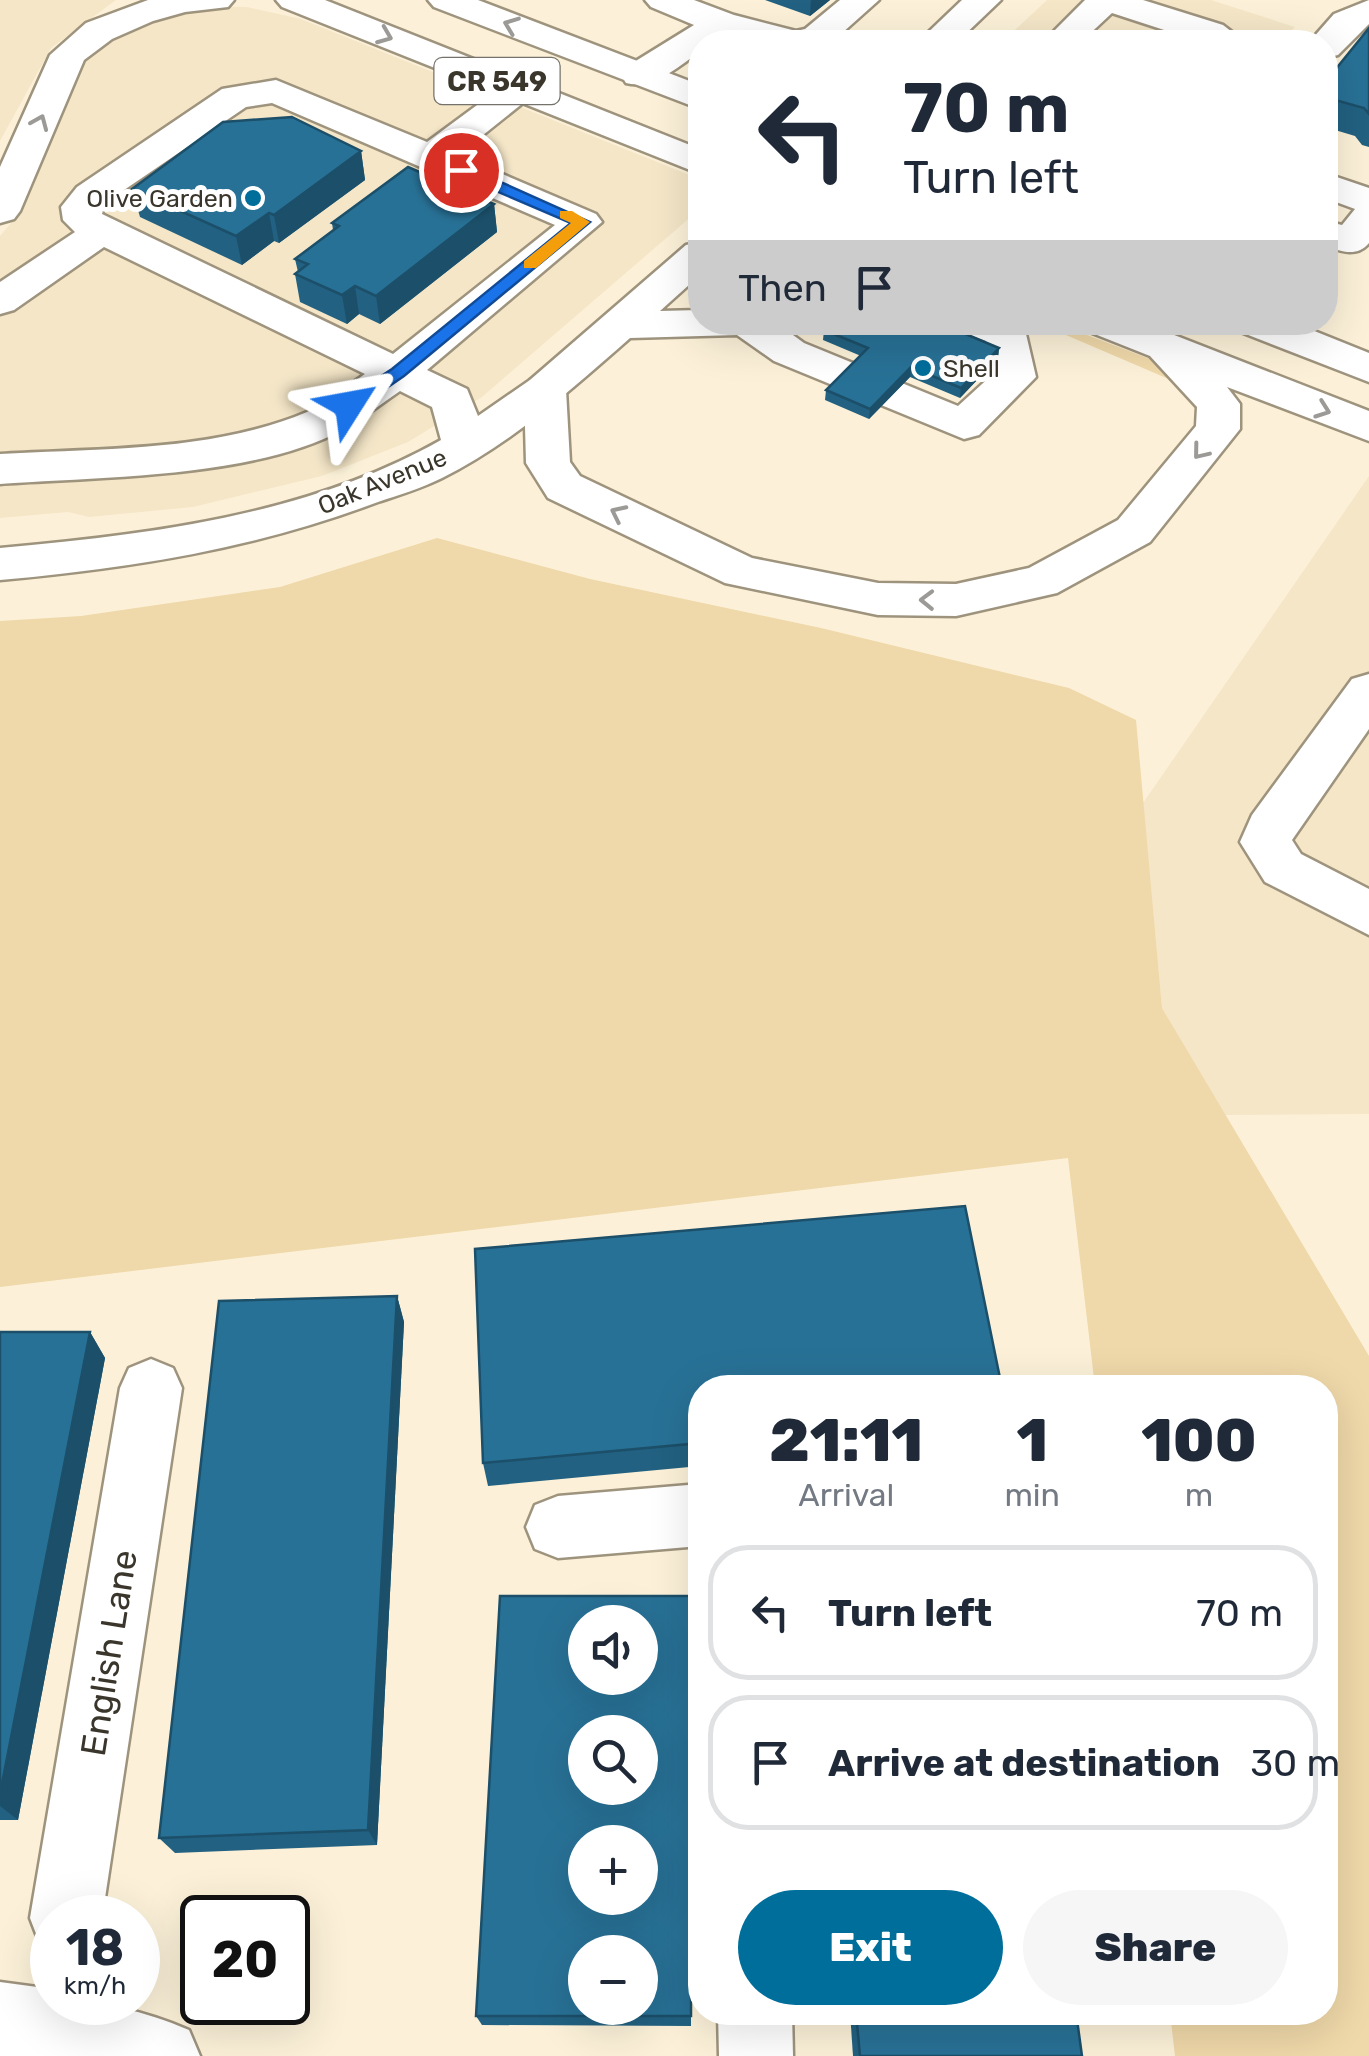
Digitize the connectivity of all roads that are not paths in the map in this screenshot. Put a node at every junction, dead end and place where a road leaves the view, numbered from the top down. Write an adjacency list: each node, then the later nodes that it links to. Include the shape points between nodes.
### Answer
1 (216, 0): 28 (main road, one-way to 1, via 68,55 98,31 140,13)
2 (254, 0): 11 (main road)
3 (294, 0): 11 (main road, CR 549)
4 (663, 0): 12 (main road)
5 (860, 0): 15 (main road)
6 (982, 0): 16 (main road)
7 (1107, 0): 17 (main road); 18 (main road)
8 (1357, 0): 10 (main road)
9 (459, 2): 21 (main road, CR 549, one-way to 9)
10 (1369, 7): 19 (main road)
11 (332, 15): 22 (main road, CR 549, one-way to 22)
12 (721, 23): 13 (main road); 14 (main road)
13 (710, 30)
14 (749, 30)
15 (824, 30)
16 (949, 30)
17 (1081, 30)
18 (1201, 30)
19 (1338, 32)
20 (688, 44): 21 (main road)
21 (639, 76): 23 (main road, CR 549)
22 (520, 90): 24 (main road); 25 (main road, CR 549)
23 (688, 94)
24 (431, 157): 30 (main road, via 276,91 235,98 91,194 81,207 83,220); 42 (main road, via 582,222)
25 (688, 158)
26 (1338, 190): 27 (main road)
27 (1369, 201)
28 (0, 211)
29 (1369, 218): 31 (main road, via 1350,241)
30 (102, 231): 33 (main road); 42 (main road)
31 (1338, 237)
32 (688, 272): 35 (main road, Oak Avenue)
33 (0, 301)
34 (688, 324): 35 (main road)
35 (618, 326): 43 (main road, Oak Avenue)
36 (766, 335): 37 (main road, via 789,352 964,425 1014,377)
37 (1007, 335)
38 (1134, 335): 40 (main road)
39 (1284, 335): 41 (main road)
40 (1166, 348): 43 (main road, one-way to 43, via 1220,404 1218,429 1134,531 1041,582 956,600 878,599 740,572 564,488 548,463); 44 (main road, one-way to 44)
41 (1369, 370)
42 (398, 372): 45 (main road, via 452,399); 46 (main road, via 325,421 254,444 169,458)
43 (545, 390): 45 (main road, Oak Avenue)
44 (1369, 427)
45 (464, 446): 47 (main road, Oak Avenue, via 424,469 310,511 124,553)
46 (0, 469)
47 (0, 564)
48 (1369, 692): 49 (main road, via 1266,842 1283,868)
49 (1369, 914)
50 (151, 1388): 53 (main road, English Lane)
51 (688, 1516): 52 (main road)
52 (558, 1527)
53 (70, 1895)
54 (65, 2025): 56 (main road)
55 (755, 2025): 57 (main road)
56 (162, 2056)
57 (756, 2056)

